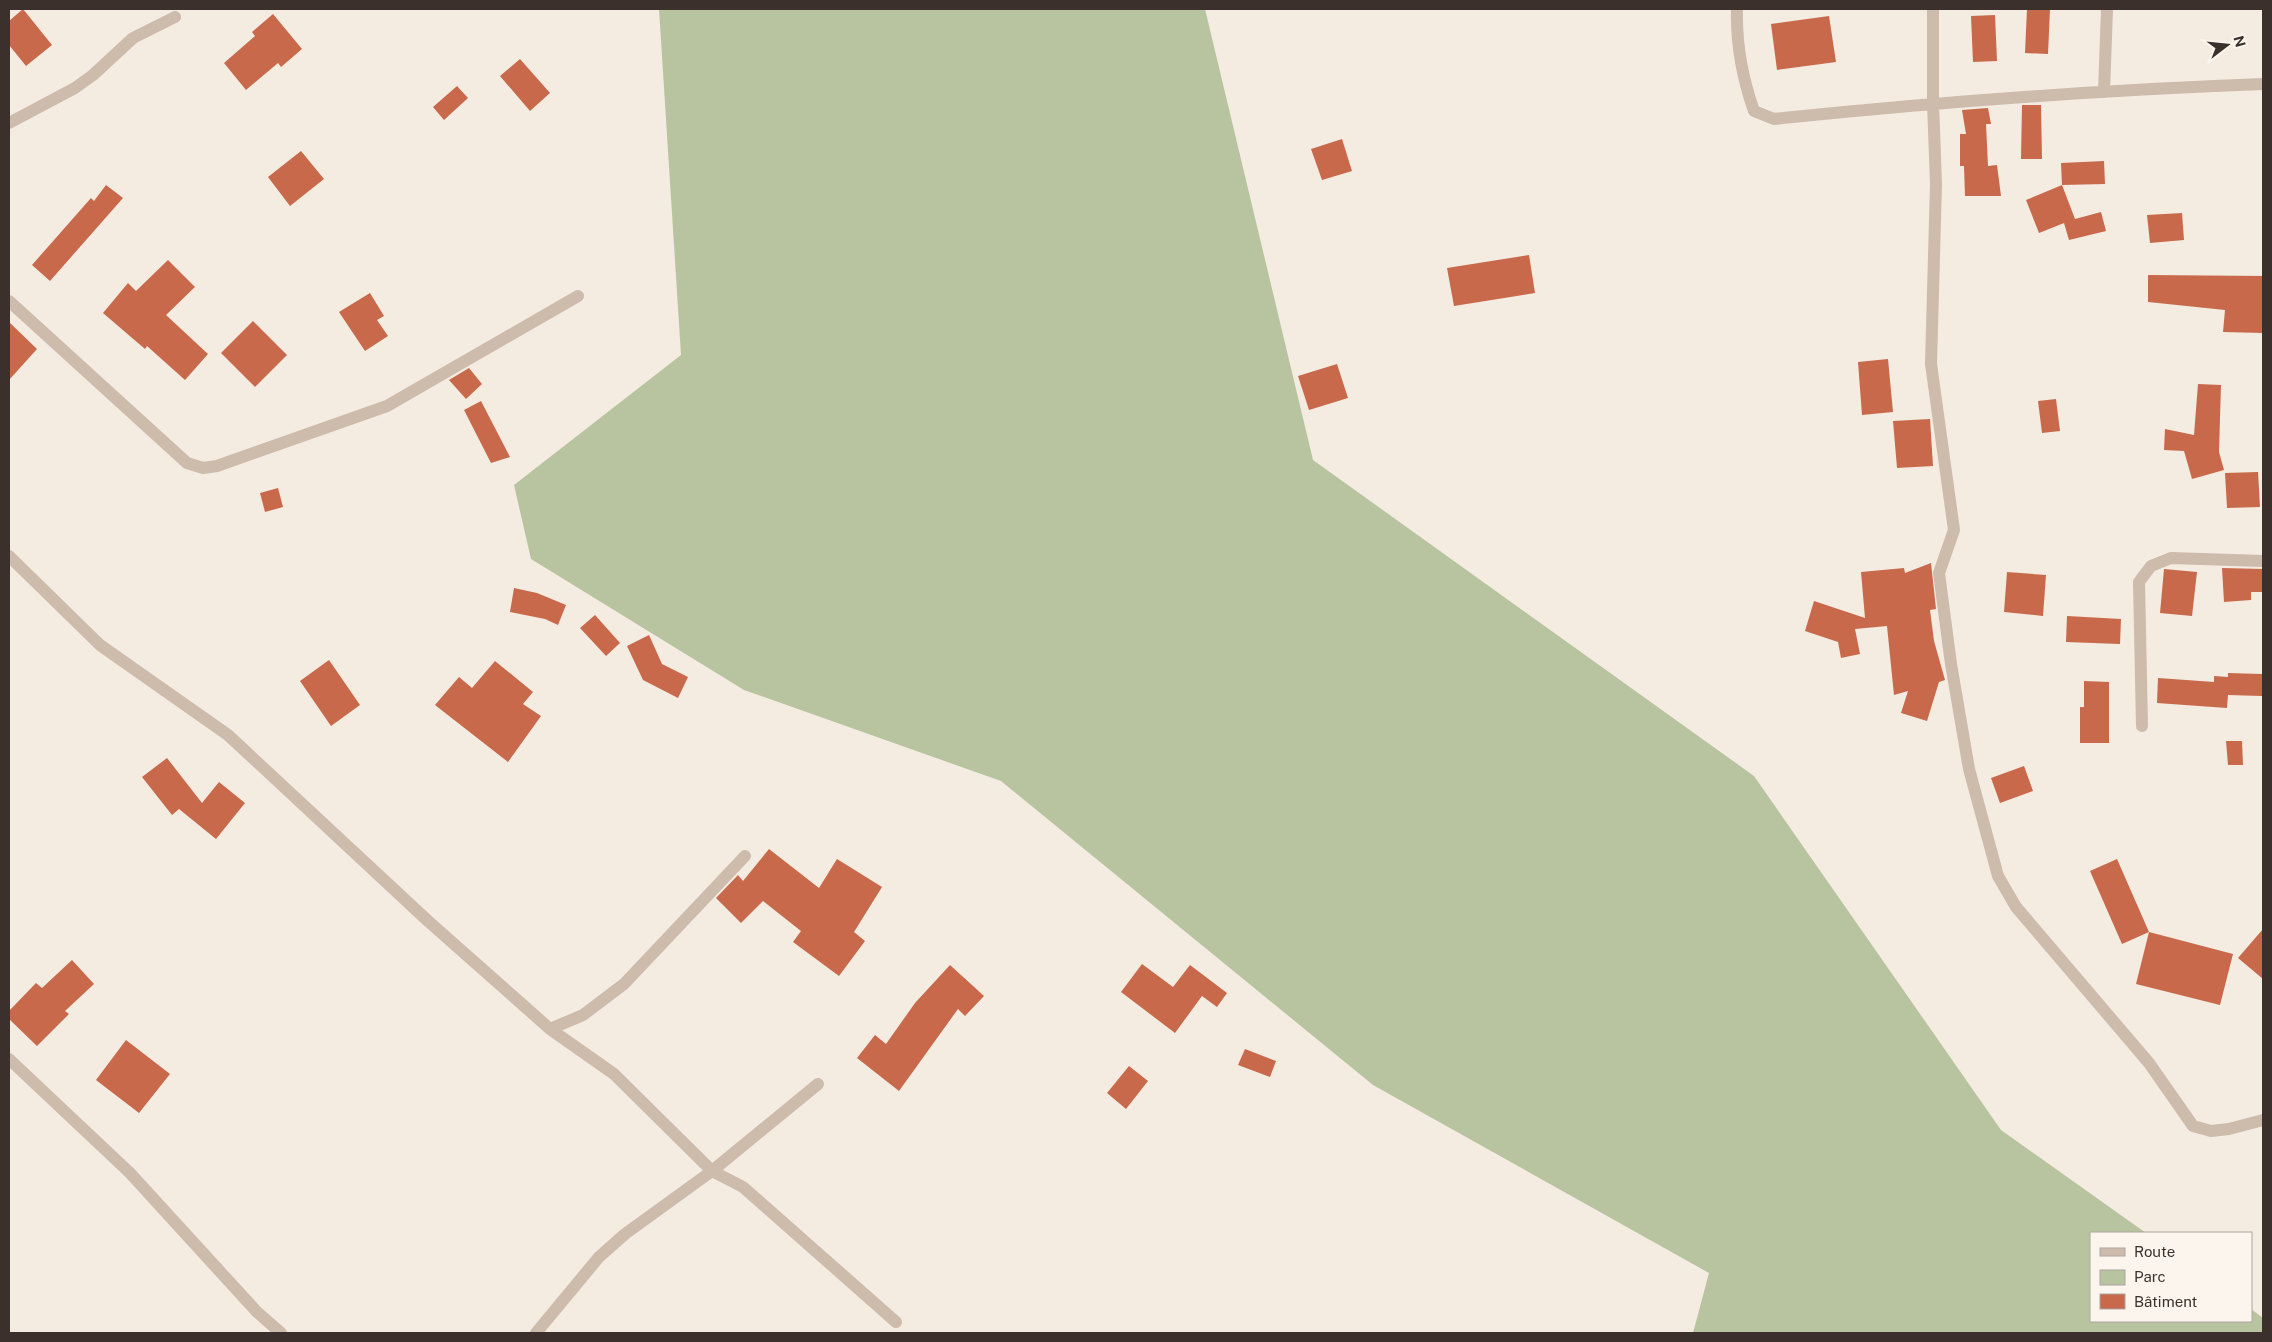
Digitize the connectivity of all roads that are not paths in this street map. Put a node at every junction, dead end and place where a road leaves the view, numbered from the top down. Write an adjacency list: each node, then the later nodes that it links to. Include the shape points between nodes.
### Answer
1 (1737, 9): 7 (street, via 1736,40 1744,83 1754,111 1774,119)
2 (1933, 9): 7 (street)
3 (2107, 9): 6 (street)
4 (175, 16): 8 (street, via 134,38 75,88)
5 (2263, 84): 6 (street)
6 (2104, 92): 7 (street)
7 (1933, 103): 18 (street, via 1936,184 1931,364 1954,530 1939,573 1950,664 1969,769 1998,876 2016,908 2149,1064 2193,1126 2211,1131)
8 (9, 123)
9 (578, 296): 10 (street, via 386,406 274,448 203,468 187,463)
10 (9, 300)
11 (9, 556): 15 (street, via 100,645 228,735 428,921)
12 (2263, 561): 13 (street, via 2171,558 2151,566 2139,582)
13 (2142, 726)
14 (745, 856): 15 (street, via 624,984 583,1015)
15 (550, 1029): 19 (street, via 614,1074)
16 (9, 1060): 21 (street, via 130,1173 257,1312)
17 (818, 1084): 19 (street)
18 (2263, 1120)
19 (712, 1171): 20 (street, via 743,1187); 22 (street, via 625,1234 599,1257)
20 (896, 1322)
21 (281, 1333)
22 (536, 1333)

